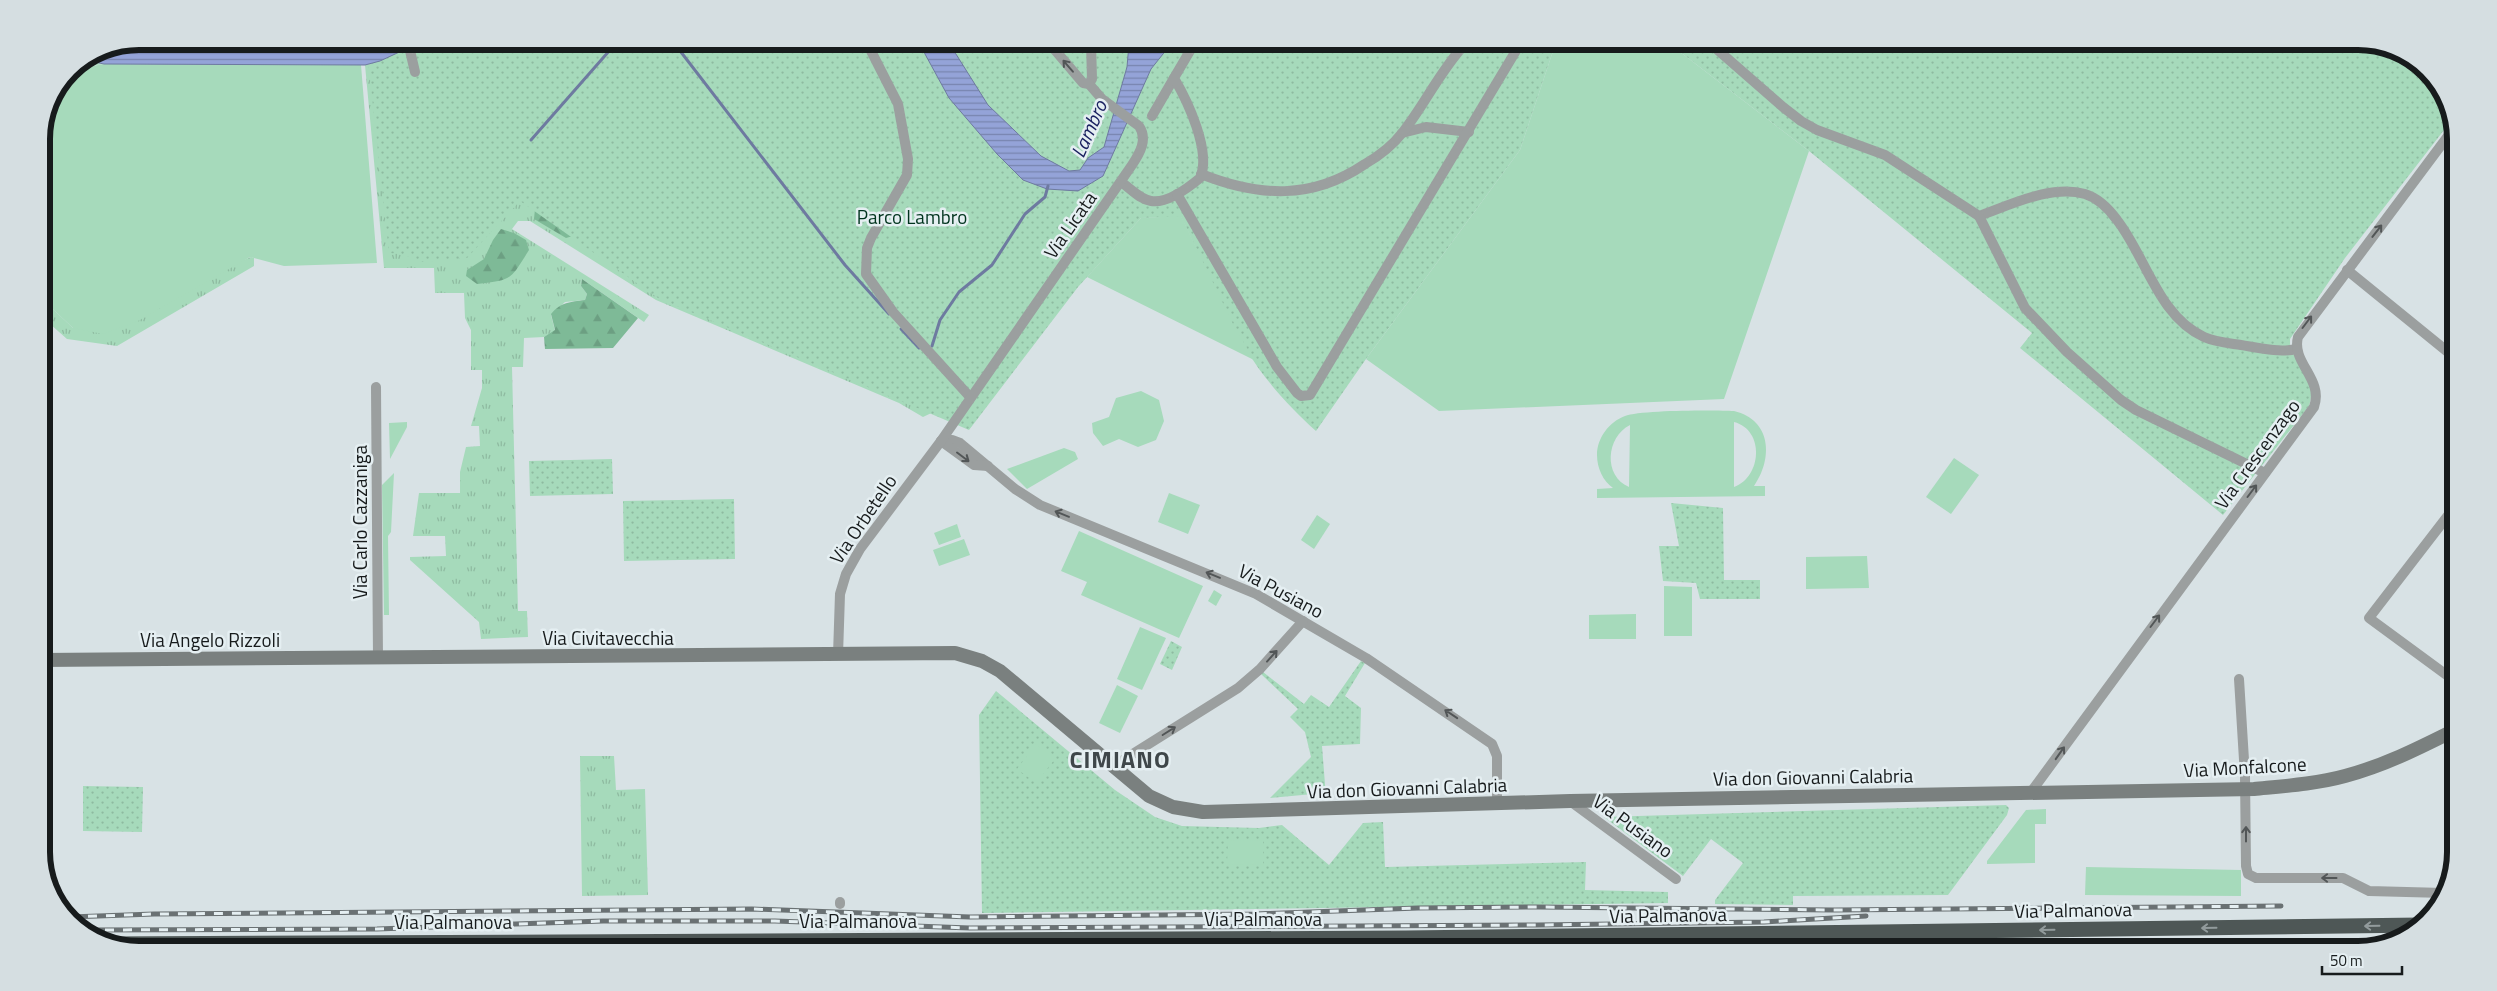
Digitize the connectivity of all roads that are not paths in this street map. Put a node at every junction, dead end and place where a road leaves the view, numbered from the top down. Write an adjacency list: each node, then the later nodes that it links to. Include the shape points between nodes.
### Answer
1 (410, 50): 9 (street)
2 (871, 50): 24 (street, via 898,104 908,163 907,175 867,248 866,274 893,312)
3 (1055, 50): 11 (street, Via Licata, one-way to 3, via 1078,78)
4 (1090, 50): 11 (street, via 1092,79)
5 (1190, 50): 10 (street)
6 (1460, 50): 14 (street)
7 (1517, 50): 13 (street)
8 (1718, 50): 19 (street, via 1802,121 1817,130 1885,155)
9 (414, 68)
10 (1174, 78): 12 (street); 16 (street, via 1184,94 1197,130)
11 (1089, 84): 17 (street, Via Licata, via 1099,96 1141,129 1142,147)
12 (1152, 116)
13 (1469, 132): 14 (street, via 1426,127); 18 (street, via 1313,390 1305,396 1297,393 1277,368)
14 (1402, 133): 16 (street, via 1377,156 1349,174 1310,188 1258,191 1239,188)
15 (2447, 137): 20 (street, one-way to 15)
16 (1201, 174): 18 (street)
17 (1120, 182): 18 (street, via 1151,201 1162,201); 24 (street, Via Licata)
18 (1177, 194)
19 (1979, 216): 21 (street, via 2036,195 2085,194 2100,201 2122,227 2140,254 2160,295 2192,330 2215,341 2263,349); 26 (street, via 2025,308 2067,352 2136,410)
20 (2347, 270): 21 (street, one-way to 20, via 2300,332); 22 (street)
21 (2297, 350): 26 (street, Via Crescenzago, via 2314,384 2315,403)
22 (2447, 351)
23 (376, 387): 30 (street, Via Carlo Cazzaniga)
24 (970, 397): 25 (street, Via Licata)
25 (941, 441): 28 (street, Via Pusiano, one-way to 25, via 1239,586 1040,505 988,466 974,465); 29 (street, Via Orbetello, via 871,532 849,568 839,598)
26 (2266, 473): 37 (street, Via Crescenzago, one-way to 26)
27 (2447, 517): 32 (street, via 2369,617)
28 (1303, 621): 35 (street, one-way to 28, via 1238,688 1260,669); 39 (street, Via Pusiano, one-way to 28, via 1496,753 1490,742 1375,663)
29 (838, 655): 30 (street, Via Civitavecchia); 35 (street, Via don Giovanni Calabria, via 939,652 982,661 1010,678)
30 (378, 658): 31 (street, Via Angelo Rizzoli)
31 (50, 660)
32 (2447, 675)
33 (2240, 679): 36 (street)
34 (2447, 734): 36 (street, Via Monfalcone, via 2346,776)
35 (1112, 767): 39 (street, Via don Giovanni Calabria, via 1155,799 1198,812)
36 (2245, 789): 37 (street, Via Monfalcone); 41 (street, one-way to 36, via 2369,892 2343,878 2251,876 2246,866)
37 (2031, 792): 38 (street, Via don Giovanni Calabria)
38 (1570, 800): 39 (street, Via don Giovanni Calabria); 40 (street, Via Pusiano)
39 (1497, 803)
40 (1676, 879)
41 (2437, 893)
42 (2407, 926): 43 (highway, Via Palmanova, one-way to 43, via 1406,938)
43 (756, 941)

